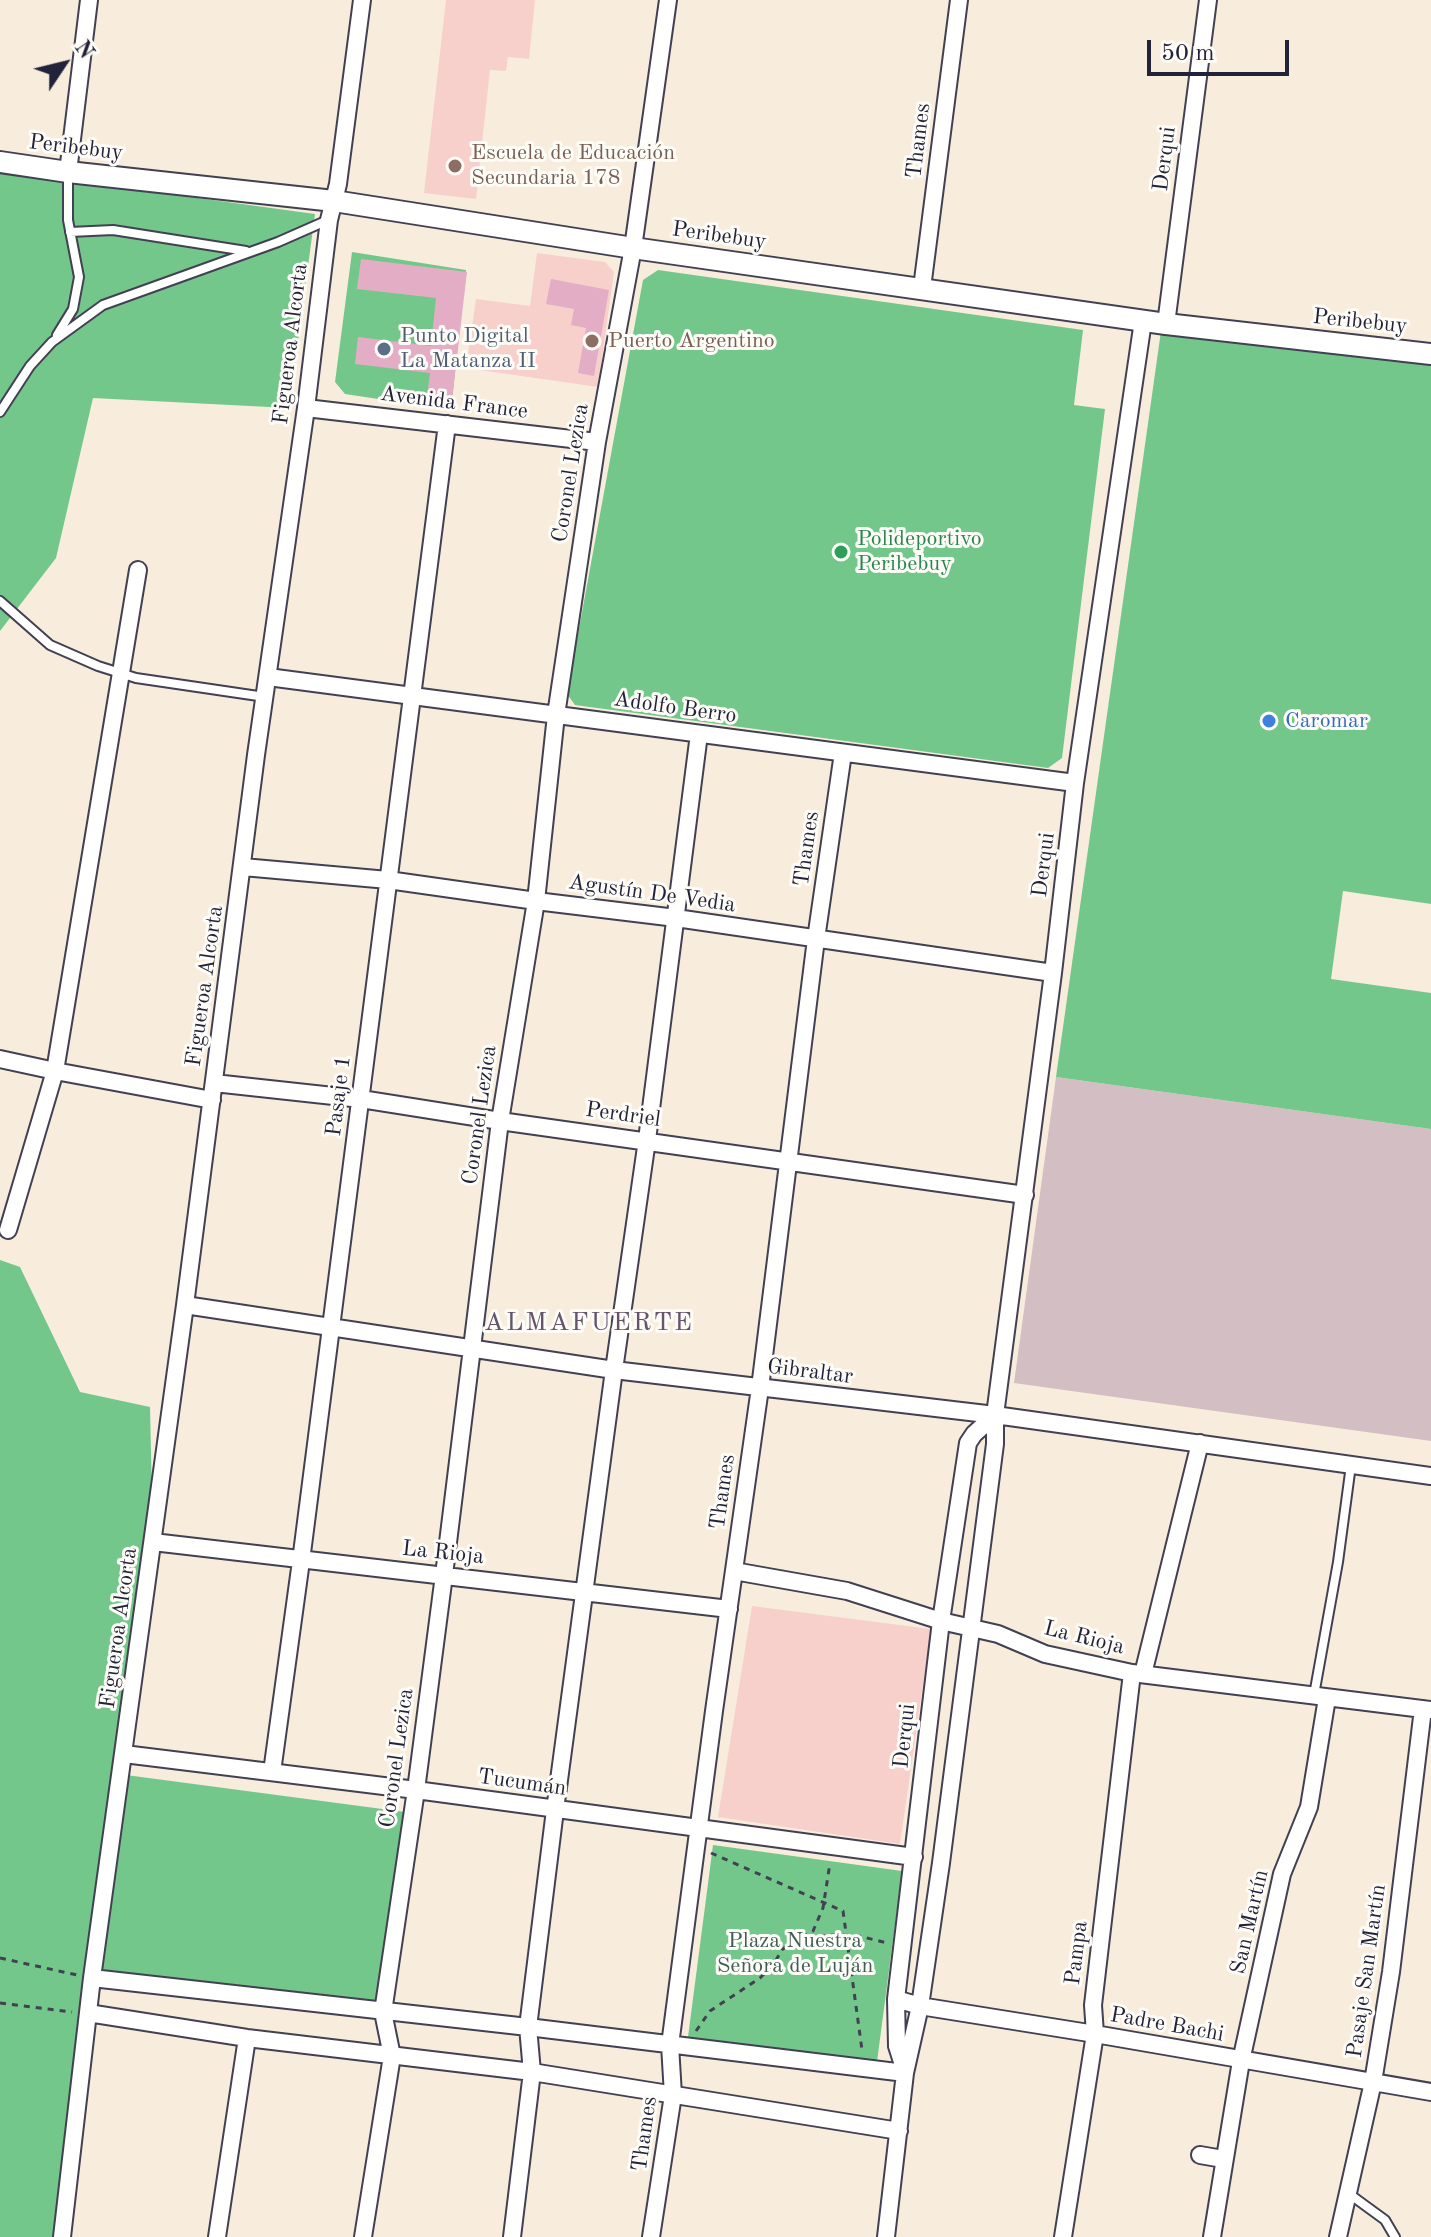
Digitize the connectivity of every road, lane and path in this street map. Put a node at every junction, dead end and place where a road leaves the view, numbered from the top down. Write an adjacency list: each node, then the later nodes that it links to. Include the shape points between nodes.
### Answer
1 (89, 0): 7 (street)
2 (362, 0): 8 (street, Figueroa Alcorta)
3 (668, 0): 10 (street, Coronel Lezica)
4 (959, 0): 12 (street, Thames)
5 (1208, 0): 14 (street, Derqui)
6 (0, 162): 7 (street, Peribebuy)
7 (68, 172): 8 (street, Peribebuy); 9 (lane)
8 (331, 210): 10 (street, Peribebuy); 11 (lane, via 278,242); 17 (street, Figueroa Alcorta)
9 (70, 232): 11 (lane, via 113,230); 15 (lane, via 79,277 73,309)
10 (633, 248): 12 (street, Peribebuy); 20 (street, Coronel Lezica)
11 (247, 252): 15 (lane, via 103,305)
12 (922, 288): 13 (street, Peribebuy)
13 (1143, 321): 14 (street, Peribebuy); 30 (street, Derqui)
14 (1166, 324): 16 (street, Peribebuy)
15 (52, 342): 18 (lane)
16 (1431, 354)
17 (306, 408): 19 (street, Avenida France); 24 (street, Figueroa Alcorta)
18 (0, 412)
19 (447, 424): 20 (street, Avenida France); 25 (street, Pasaje 1)
20 (597, 442): 27 (street, Coronel Lezica)
21 (138, 570): 23 (street)
22 (0, 601): 23 (lane, via 50,645)
23 (121, 673): 26 (lane); 38 (street)
24 (268, 677): 25 (street, Adolfo Berro); 26 (street, Figueroa Alcorta)
25 (413, 696): 27 (street, Adolfo Berro); 32 (street, Pasaje 1)
26 (265, 697): 31 (street, Figueroa Alcorta)
27 (556, 715): 28 (street, Adolfo Berro); 33 (street, Coronel Lezica)
28 (699, 734): 29 (street, Adolfo Berro); 34 (street)
29 (843, 753): 30 (street, Adolfo Berro); 35 (street, Thames)
30 (1075, 783): 36 (street, Derqui)
31 (243, 867): 32 (street, Agustín De Vedia); 39 (street, Figueroa Alcorta)
32 (388, 880): 33 (street, Agustín De Vedia); 40 (street, Pasaje 1)
33 (536, 901): 34 (street, Agustín De Vedia); 41 (street, Coronel Lezica)
34 (676, 918): 35 (street, Agustín De Vedia); 42 (street)
35 (816, 939): 36 (street, Agustín De Vedia); 43 (street, Thames)
36 (1053, 973): 44 (street, Derqui)
37 (0, 1059): 38 (street, Perdriel)
38 (55, 1071): 39 (street, Perdriel); 45 (street)
39 (213, 1092): 40 (street, Perdriel); 46 (street, Figueroa Alcorta)
40 (361, 1099): 41 (street, Perdriel); 47 (street, Pasaje 1)
41 (500, 1121): 42 (street, Perdriel); 48 (street, Coronel Lezica)
42 (647, 1140): 43 (street, Perdriel); 49 (street)
43 (789, 1161): 44 (street, Perdriel); 50 (street, Thames)
44 (1025, 1195): 51 (street, Derqui)
45 (8, 1230)
46 (185, 1305): 47 (street, Gibraltar); 55 (street, Figueroa Alcorta)
47 (331, 1327): 48 (street, Gibraltar); 56 (street, Pasaje 1)
48 (473, 1349): 49 (street, Gibraltar); 58 (street, Coronel Lezica)
49 (614, 1370): 50 (street, Gibraltar); 59 (street)
50 (760, 1388): 51 (street, Gibraltar); 57 (street, Thames)
51 (995, 1415): 52 (street, Gibraltar); 61 (street, Derqui, via 968,1443); 62 (street, Derqui)
52 (1200, 1443): 53 (street, Gibraltar); 63 (street, Pampa)
53 (1351, 1465): 54 (street, Gibraltar); 64 (lane)
54 (1431, 1476)
55 (153, 1542): 56 (street, La Rioja); 66 (street, Figueroa Alcorta)
56 (301, 1561): 58 (street, La Rioja); 67 (street, Pasaje 1)
57 (734, 1571): 60 (street, Thames); 61 (street, La Rioja, via 847,1591)
58 (444, 1575): 59 (street, La Rioja); 68 (street, Coronel Lezica)
59 (584, 1591): 60 (street, La Rioja); 69 (street)
60 (729, 1609): 70 (street, Thames)
61 (941, 1621): 62 (street, La Rioja); 72 (street, Derqui)
62 (970, 1627): 63 (street, La Rioja, via 1045,1654); 81 (street, Derqui)
63 (1138, 1673): 64 (street, La Rioja); 85 (street, Pampa, via 1093,2005)
64 (1320, 1697): 65 (street, La Rioja); 89 (street, San Martín, via 1309,1807 1282,1874)
65 (1427, 1709): 93 (street, Pasaje San Martín)
66 (124, 1754): 67 (street, Tucumán); 78 (street, Figueroa Alcorta)
67 (272, 1772): 68 (street, Tucumán)
68 (416, 1790): 69 (street, Tucumán); 82 (street, Coronel Lezica)
69 (555, 1810): 70 (street, Tucumán); 84 (street)
70 (698, 1838): 71 (street, Tucumán); 73 (path); 87 (street, Thames)
71 (833, 1847): 72 (street, Tucumán); 73 (path)
72 (914, 1857): 76 (street, Derqui)
73 (824, 1903): 74 (path, via 843,1911); 75 (path, via 813,1931)
74 (846, 1935): 75 (path); 76 (path); 90 (path)
75 (803, 1937): 87 (path, via 782,1950 760,1978 710,2011)
76 (903, 1947): 79 (street, Derqui)
77 (0, 1958): 78 (path)
78 (92, 1978): 82 (street); 83 (street, Figueroa Alcorta)
79 (896, 1999): 81 (street, Padre Bachi); 92 (street, Derqui, via 897,2046)
80 (0, 2003): 83 (path)
81 (920, 2006): 85 (street, Padre Bachi); 92 (street, Derqui)
82 (383, 2012): 84 (street); 88 (street, Coronel Lezica)
83 (88, 2013): 86 (street); 100 (street, Figueroa Alcorta)
84 (528, 2027): 87 (street); 91 (street)
85 (1095, 2034): 89 (street, Padre Bachi); 106 (street, Pampa)
86 (247, 2038): 88 (street); 101 (street)
87 (678, 2046): 90 (street); 95 (street, Thames)
88 (392, 2056): 91 (street); 102 (street, Coronel Lezica)
89 (1241, 2061): 93 (street, Padre Bachi); 98 (street, San Martín)
90 (864, 2068): 92 (street)
91 (532, 2072): 95 (street); 103 (street)
92 (905, 2073): 96 (street, Derqui)
93 (1373, 2082): 94 (street, Padre Bachi); 99 (street, Pasaje San Martín)
94 (1431, 2092)
95 (673, 2095): 96 (street); 104 (street, Thames)
96 (899, 2131): 105 (street, Derqui)
97 (1200, 2155): 98 (street)
98 (1223, 2159): 107 (street, San Martín)
99 (1348, 2193): 108 (street, Pasaje San Martín); 109 (lane, via 1385,2220)
100 (62, 2237)
101 (217, 2237)
102 (363, 2237)
103 (512, 2237)
104 (651, 2237)
105 (886, 2237)
106 (1063, 2237)
107 (1212, 2237)
108 (1338, 2237)
109 (1395, 2237)

